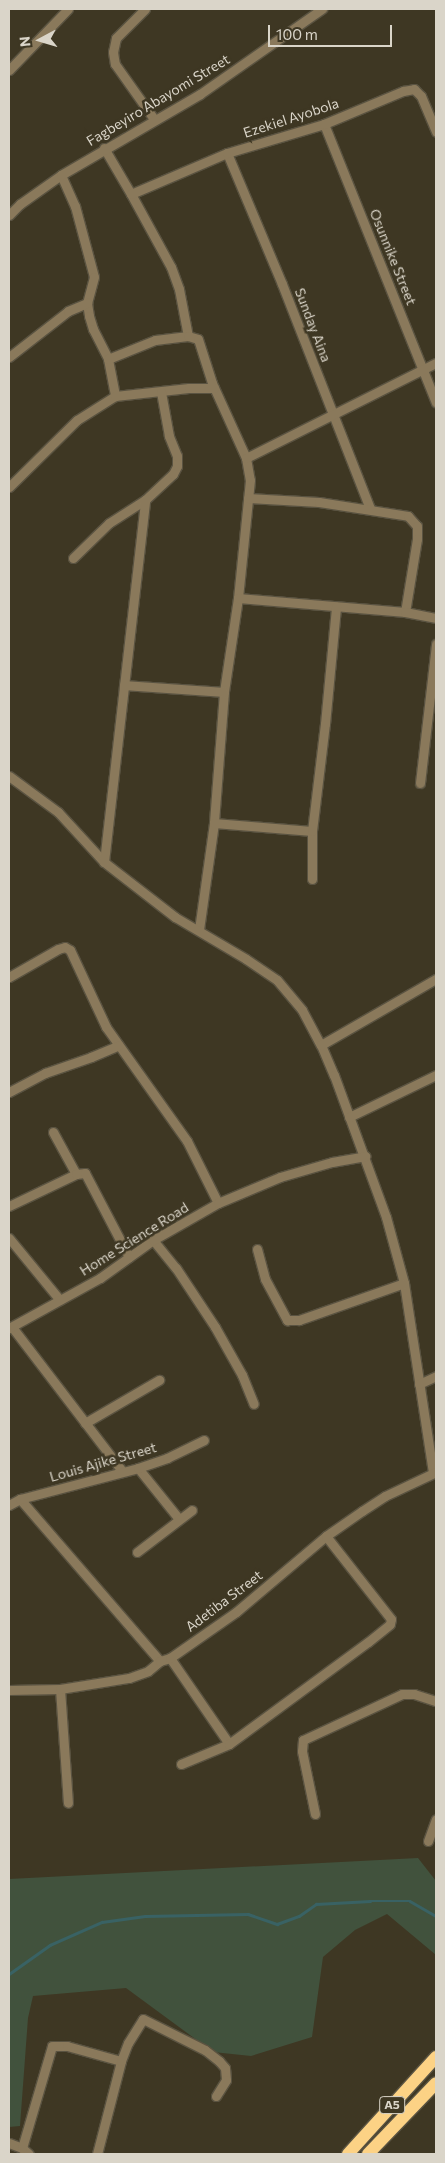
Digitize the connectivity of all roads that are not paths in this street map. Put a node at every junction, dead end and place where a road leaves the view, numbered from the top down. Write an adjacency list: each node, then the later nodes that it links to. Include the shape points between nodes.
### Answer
1 (68, 9): 4 (street)
2 (145, 9): 5 (street, via 116,38 113,52 115,64)
3 (322, 9): 5 (street, Fagbeyiro Abayomi Street, via 200,94)
4 (9, 70)
5 (154, 119): 8 (street, Fagbeyiro Abayomi Street)
6 (324, 124): 7 (street, Ezekiel Ayobola, via 414,89); 9 (street, Ezekiel Ayobola); 18 (street, Osunnike Street)
7 (436, 131)
8 (104, 148): 10 (street, Fagbeyiro Abayomi Street); 11 (street)
9 (227, 153): 11 (street, Ezekiel Ayobola); 23 (street, Sunday Aina)
10 (61, 175): 12 (street, Fagbeyiro Abayomi Street); 13 (street, via 75,206 94,277)
11 (131, 194): 14 (street, via 171,267 179,289)
12 (9, 215)
13 (87, 303): 15 (street, via 68,310); 16 (street, via 93,329)
14 (188, 336): 16 (street, via 155,340); 19 (street, via 198,339)
15 (9, 357)
16 (108, 359): 21 (street)
17 (436, 363): 18 (street)
18 (424, 370): 22 (street, Osunnike Street); 23 (street)
19 (214, 388): 20 (street); 24 (street)
20 (161, 392): 21 (street); 27 (street, via 177,466 173,474)
21 (115, 396): 25 (street, via 77,420)
22 (436, 402)
23 (333, 415): 24 (street); 28 (street, Sunday Aina)
24 (246, 458): 26 (street, via 250,480)
25 (9, 487)
26 (248, 498): 28 (street); 30 (street)
27 (145, 500): 29 (street, via 108,523); 35 (street)
28 (370, 509): 32 (street, via 408,516 417,526)
29 (73, 558)
30 (238, 598): 31 (street); 36 (street)
31 (336, 607): 32 (street); 40 (street)
32 (405, 612): 33 (street)
33 (436, 618)
34 (436, 644): 38 (street)
35 (124, 685): 36 (street); 41 (street)
36 (224, 692): 39 (street)
37 (9, 776): 41 (street, via 58,812)
38 (420, 783)
39 (214, 823): 40 (street); 43 (street)
40 (312, 831): 42 (street)
41 (104, 862): 43 (street, via 175,917)
42 (312, 879)
43 (199, 930): 47 (street, via 277,980 302,1010)
44 (9, 977): 46 (street, via 58,948 70,950 106,1027)
45 (436, 979): 47 (street)
46 (119, 1045): 49 (street, via 45,1073); 54 (street, via 187,1141)
47 (321, 1045): 50 (street)
48 (436, 1074): 50 (street)
49 (9, 1092)
50 (349, 1117): 52 (street)
51 (53, 1132): 53 (street)
52 (365, 1156): 54 (street, Home Science Road, via 280,1176); 60 (street)
53 (76, 1174): 55 (street); 59 (street, via 85,1173)
54 (218, 1204): 57 (street, Home Science Road)
55 (9, 1206)
56 (9, 1238): 61 (street)
57 (153, 1240): 59 (street, Home Science Road); 66 (street, via 215,1326)
58 (257, 1249): 60 (street, via 265,1279 287,1320 299,1320)
59 (129, 1257): 61 (street, Home Science Road)
60 (404, 1283): 65 (street)
61 (60, 1300): 62 (street, Home Science Road)
62 (10, 1327): 67 (street, via 40,1360)
63 (436, 1376): 65 (street)
64 (159, 1380): 67 (street)
65 (419, 1384): 71 (street)
66 (254, 1404)
67 (85, 1423): 70 (street)
68 (204, 1440): 69 (street, Louis Ajike Street)
69 (138, 1468): 70 (street, Louis Ajike Street); 75 (street)
70 (122, 1471): 72 (street, Louis Ajike Street)
71 (434, 1472): 76 (street, Adetiba Street, via 385,1496)
72 (20, 1499): 73 (street, Louis Ajike Street); 79 (street)
73 (9, 1505)
74 (192, 1510): 75 (street)
75 (179, 1519): 77 (street)
76 (326, 1536): 78 (street, Adetiba Street, via 254,1597); 83 (street, via 391,1619 390,1624)
77 (137, 1552)
78 (170, 1658): 79 (street, Adetiba Street); 83 (street)
79 (160, 1661): 80 (street, Adetiba Street, via 148,1671 129,1678)
80 (60, 1689): 81 (street, Adetiba Street); 85 (street)
81 (9, 1690)
82 (436, 1701): 86 (street, via 402,1694 304,1740 302,1751)
83 (229, 1744): 84 (street)
84 (181, 1764)
85 (68, 1803)
86 (315, 1814)
87 (436, 1818): 88 (street)
88 (428, 1841)
89 (436, 2057): 92 (highway, A5)
90 (121, 2061): 93 (street, via 143,2019 205,2050 219,2061 225,2068 226,2080); 96 (street, via 67,2046 52,2046); 97 (street)
91 (436, 2083): 94 (highway, A5)
92 (409, 2085): 94 (highway); 98 (highway, A5)
93 (216, 2096)
94 (422, 2097): 99 (highway, A5)
95 (9, 2143): 96 (street)
96 (25, 2151)
97 (96, 2154)
98 (348, 2154)
99 (368, 2154)

